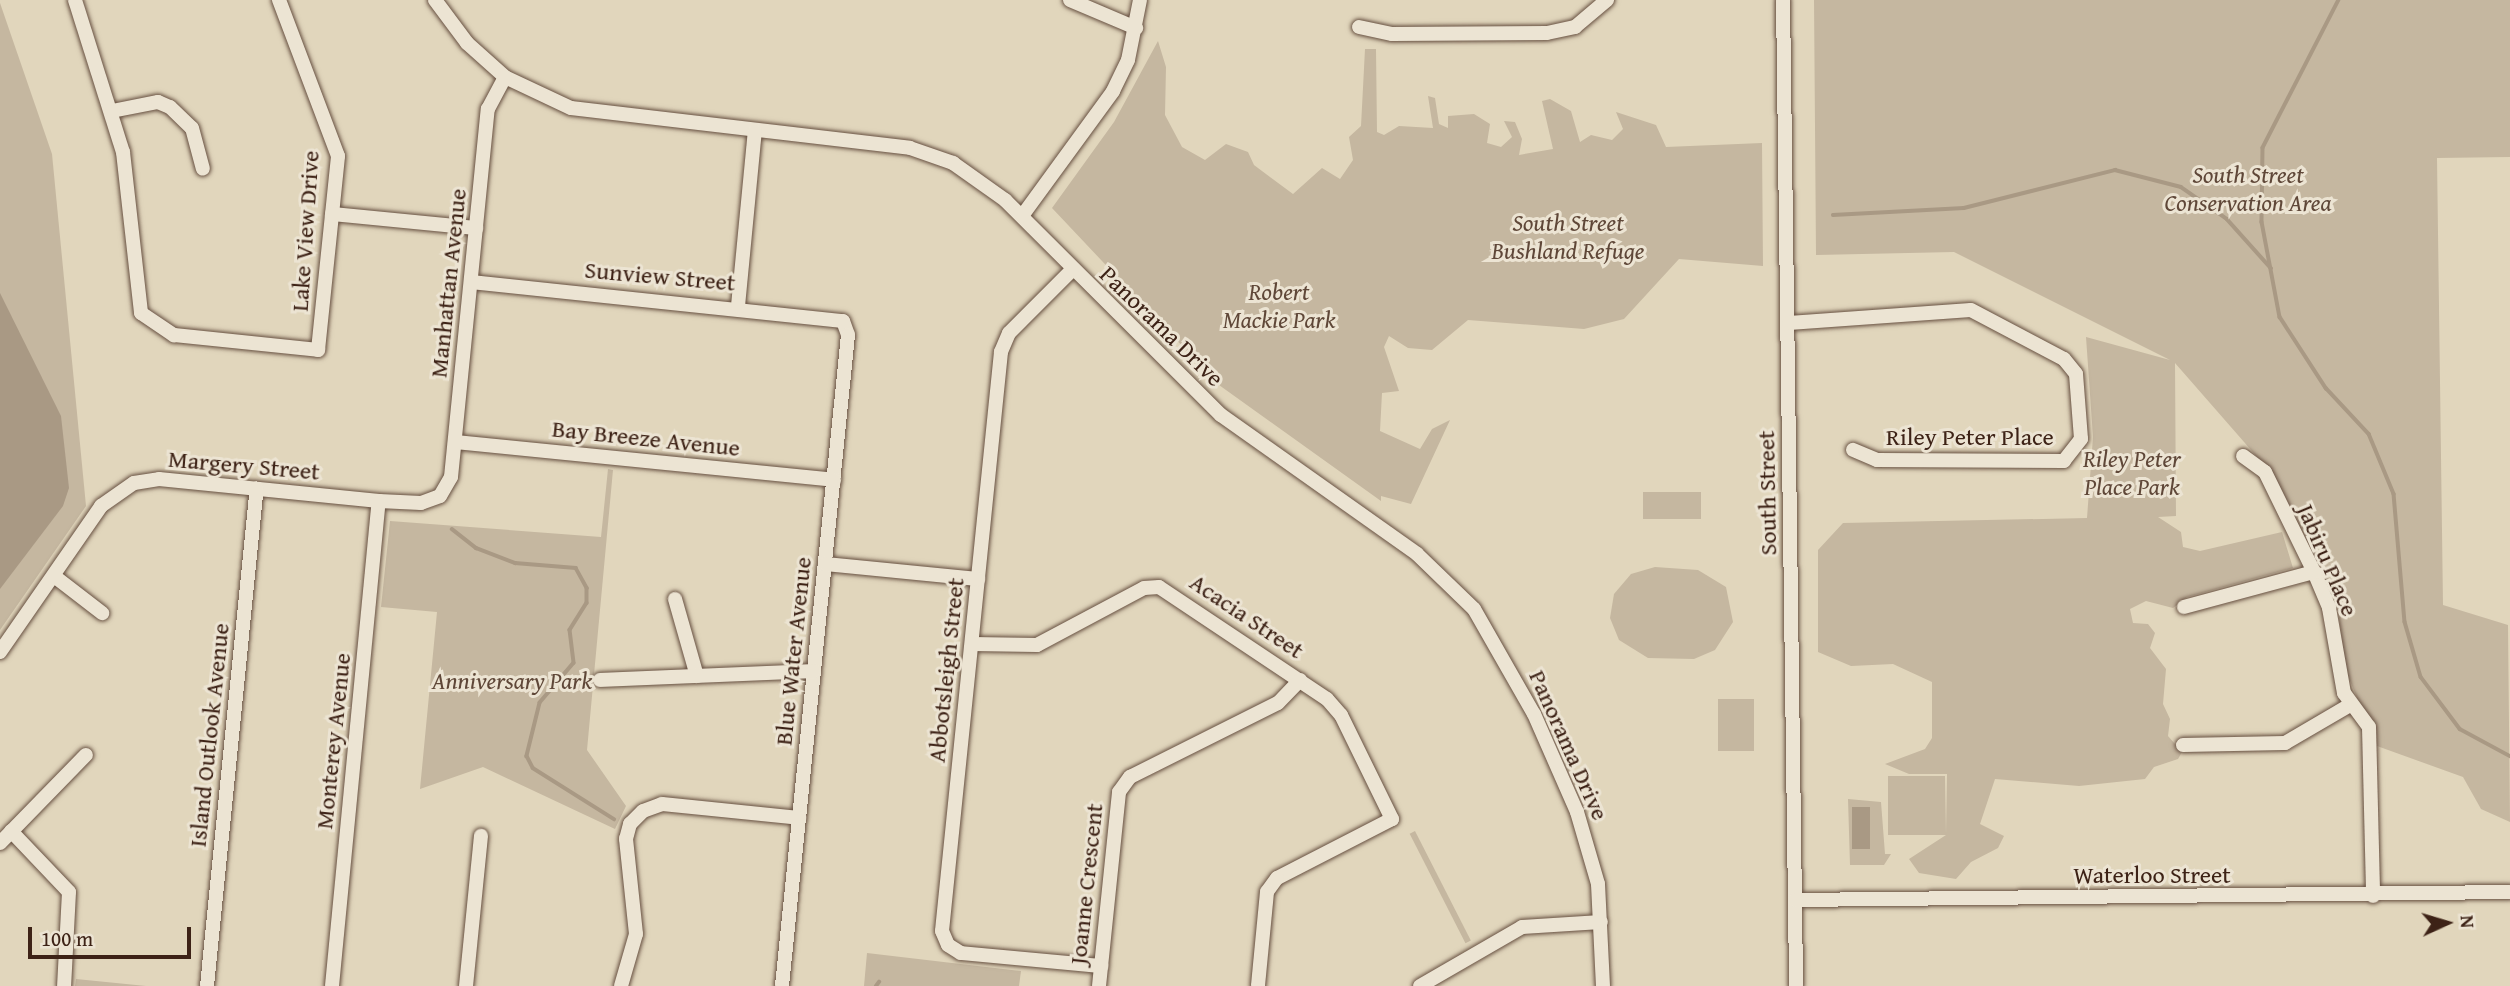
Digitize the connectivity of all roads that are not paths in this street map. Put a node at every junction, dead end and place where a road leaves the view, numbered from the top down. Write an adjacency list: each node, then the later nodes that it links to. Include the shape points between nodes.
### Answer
1 (75, 0): 11 (street)
2 (279, 0): 14 (street, Lake View Drive, via 335,141)
3 (435, 0): 10 (street, Panorama Drive, via 467,43)
4 (1070, 0): 9 (street)
5 (1140, 0): 9 (street)
6 (1607, 0): 8 (street, via 1575,27 1547,33 1392,34)
7 (1783, 0): 21 (street, South Street)
8 (1359, 27)
9 (1136, 29): 15 (street, via 1113,91)
10 (505, 77): 12 (street, Panorama Drive, via 596,114); 16 (street, Manhattan Avenue, via 488,109)
11 (112, 111): 13 (street, via 158,102 170,107 192,128); 14 (street, Lake View Drive, via 122,152 141,313 174,335 318,350)
12 (755, 131): 15 (street, Panorama Drive, via 925,152 979,179); 19 (street)
13 (203, 169)
14 (332, 215): 16 (street)
15 (1023, 216): 17 (street, Panorama Drive)
16 (476, 228): 18 (street, Manhattan Avenue)
17 (1072, 270): 32 (street, Abbotsleigh Street, via 1003,342); 52 (street, Panorama Drive, via 1221,415 1417,554 1474,609 1534,713 1577,812 1598,884)
18 (471, 282): 19 (street, Sunview Street); 22 (street, Manhattan Avenue)
19 (738, 306): 20 (street, Sunview Street)
20 (843, 321): 25 (street, Blue Water Avenue, via 848,335)
21 (1789, 323): 23 (street, Riley Peter Place, via 1971,310 2064,359 2076,374 2081,439 2064,461 1877,460); 51 (street, South Street)
22 (455, 442): 25 (street, Bay Breeze Avenue); 27 (street, Manhattan Avenue, via 451,477)
23 (1853, 450)
24 (2243, 456): 30 (street, Jabiru Place, via 2265,472)
25 (834, 480): 29 (street, Blue Water Avenue)
26 (257, 489): 28 (street, Margery Street); 31 (street, Margery Street, via 159,479 134,483 101,506); 55 (street, Island Outlook Avenue)
27 (440, 496): 28 (street, Margery Street, via 421,503)
28 (379, 501): 56 (street, Monterey Avenue)
29 (825, 564): 32 (street); 38 (street, Blue Water Avenue)
30 (2314, 572): 34 (street); 42 (street, Jabiru Place, via 2329,608 2339,678)
31 (54, 576): 35 (street); 37 (street, Margery Street)
32 (978, 579): 36 (street, Abbotsleigh Street)
33 (676, 599): 39 (street)
34 (2184, 607)
35 (102, 613)
36 (972, 644): 41 (street, Acacia Street, via 1037,645 1144,588 1159,587); 53 (street, Abbotsleigh Street, via 942,931 948,945 961,953)
37 (0, 652)
38 (814, 671): 39 (street); 45 (street, Blue Water Avenue)
39 (697, 676): 40 (street)
40 (600, 680)
41 (1300, 680): 53 (street, Joanne Crescent, via 1278,703 1130,777 1119,792); 61 (street, Acacia Street, via 1341,715 1392,819 1277,878 1267,891)
42 (2350, 705): 43 (street, via 2285,743); 50 (street, Jabiru Place, via 2369,727)
43 (2183, 746)
44 (86, 755): 46 (street)
45 (799, 818): 58 (street, via 662,804 643,811 626,839 636,934); 59 (street, Blue Water Avenue)
46 (11, 831): 48 (street); 54 (street, via 69,891)
47 (481, 836): 57 (street)
48 (0, 843)
49 (2510, 892): 50 (street, Waterloo Street)
50 (2373, 896): 51 (street, Waterloo Street)
51 (1795, 900): 64 (street, South Street)
52 (1601, 922): 62 (street, via 1522,928); 63 (street, Panorama Drive)
53 (1101, 966): 60 (street, Joanne Crescent)
54 (64, 986)
55 (207, 986)
56 (332, 986)
57 (466, 986)
58 (621, 986)
59 (782, 986)
60 (1099, 986)
61 (1258, 986)
62 (1420, 986)
63 (1603, 986)
64 (1796, 986)

